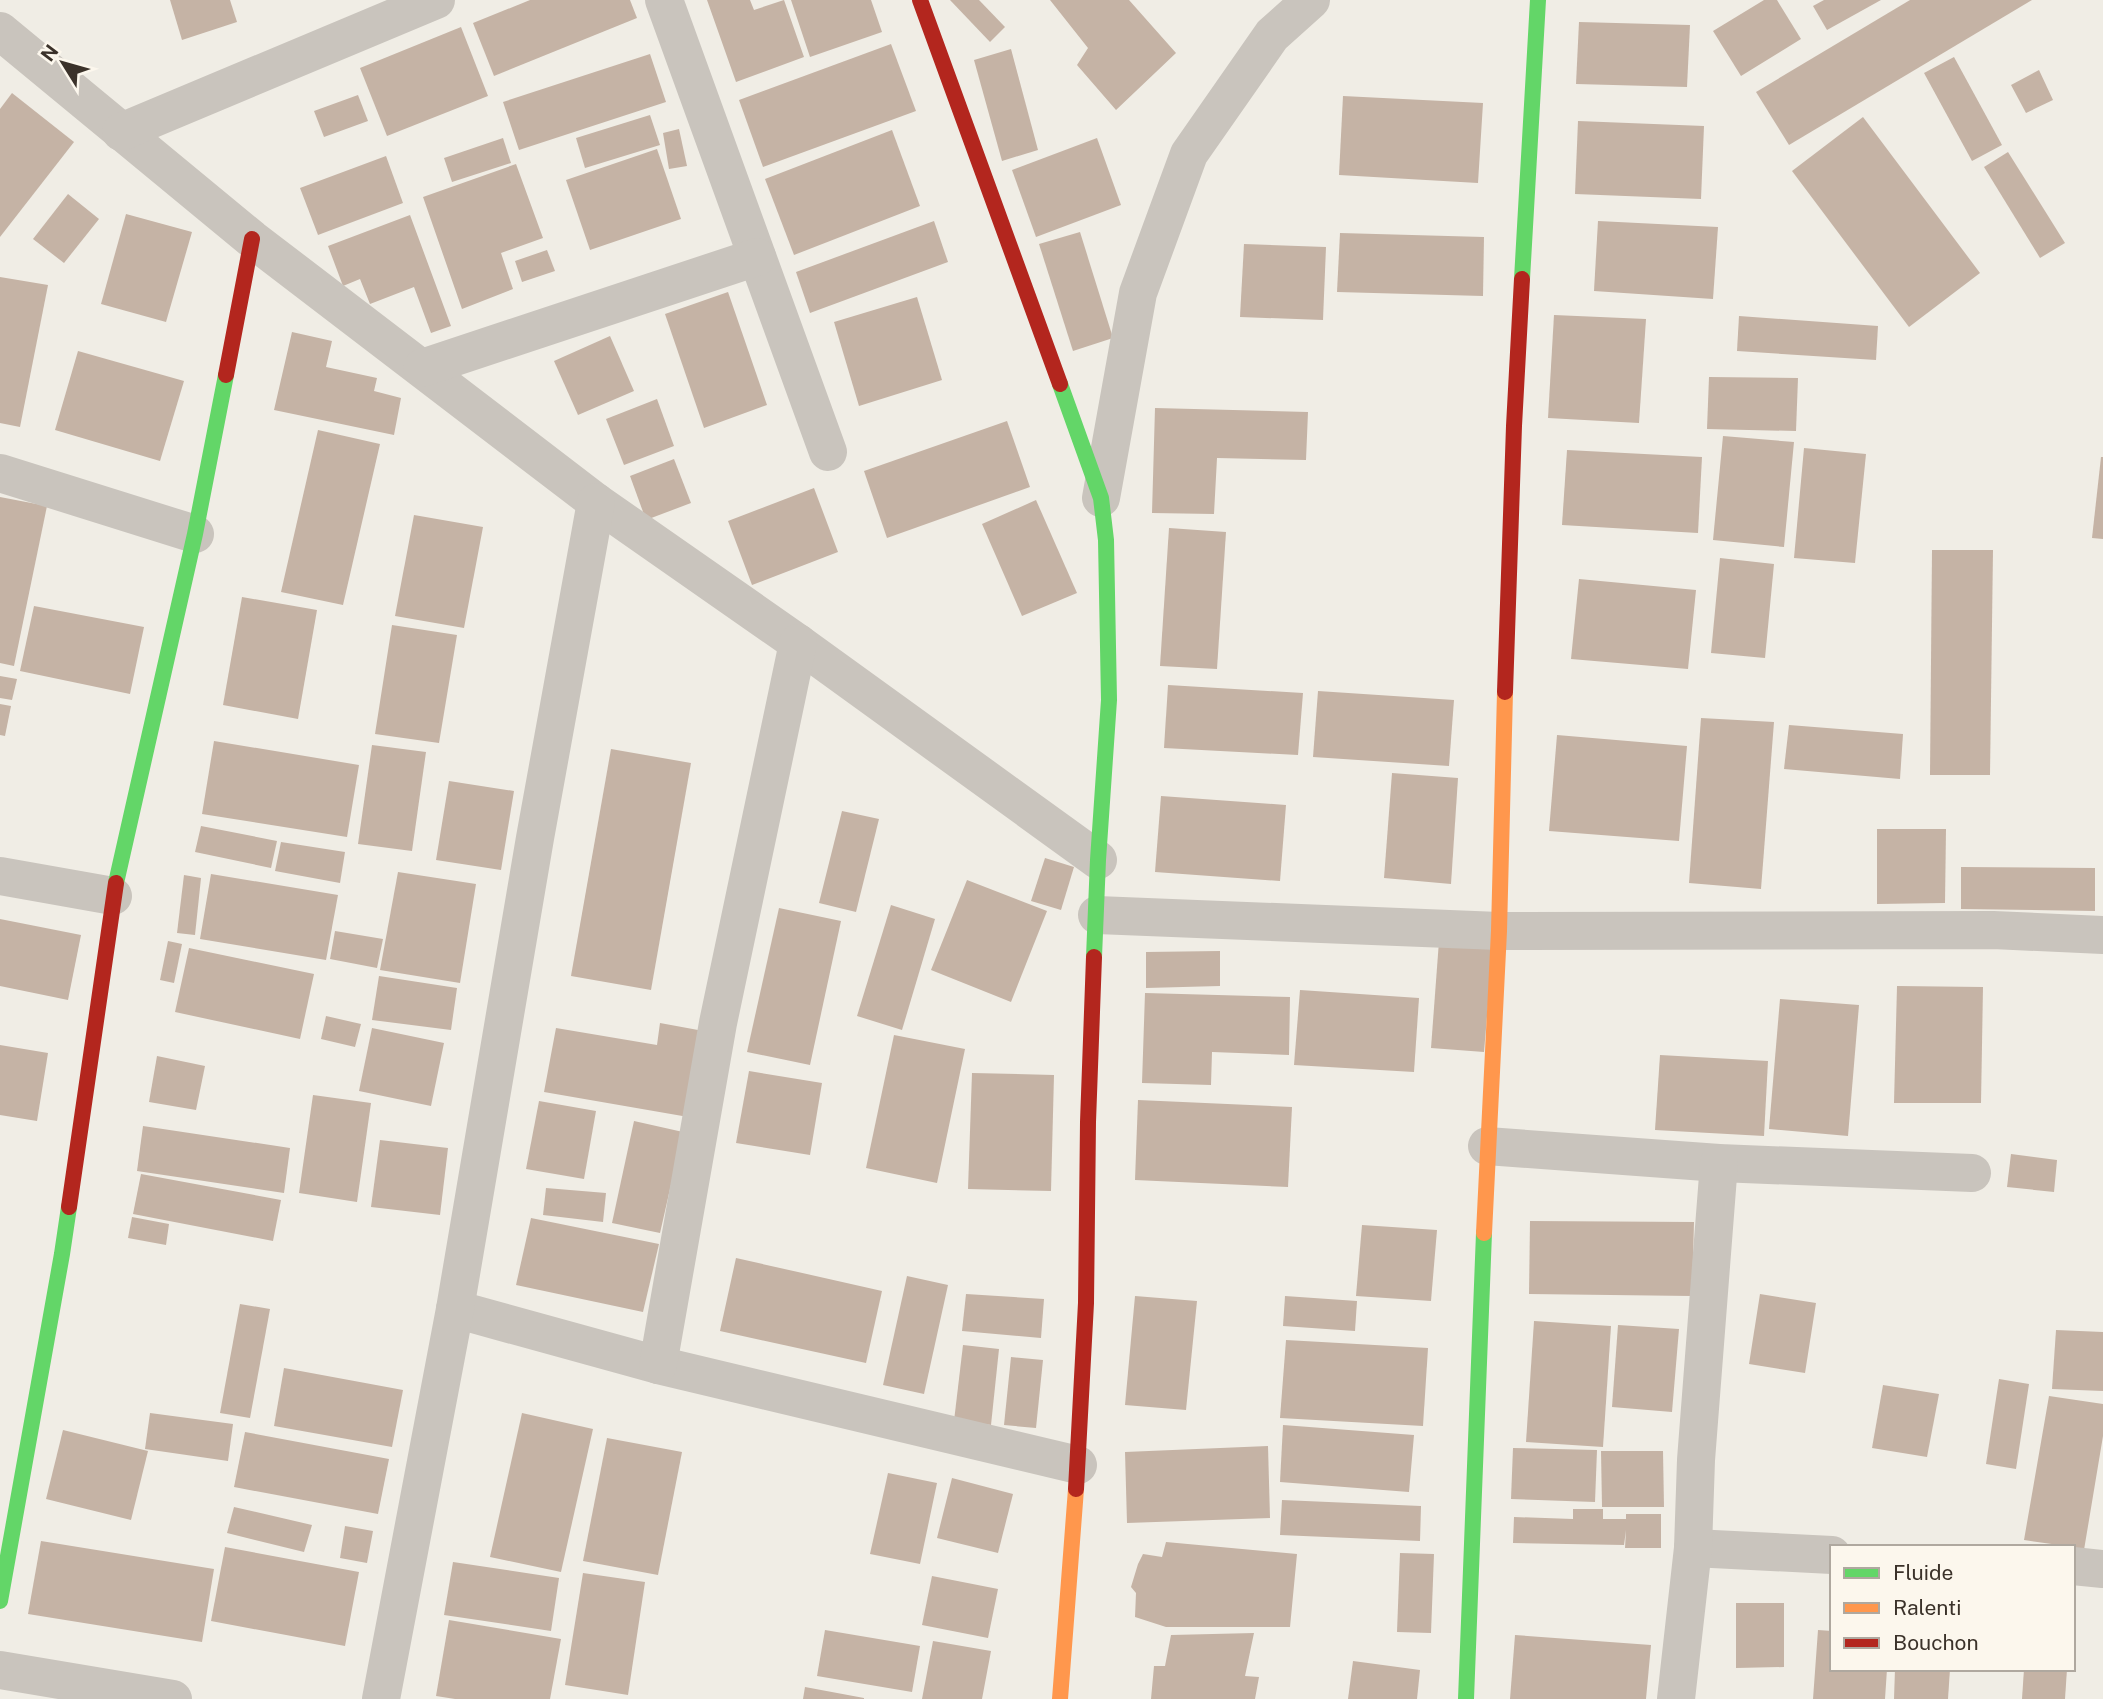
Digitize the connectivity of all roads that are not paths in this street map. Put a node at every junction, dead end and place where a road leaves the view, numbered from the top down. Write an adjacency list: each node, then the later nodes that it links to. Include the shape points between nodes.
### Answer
1 (436, 0): 7 (street)
2 (664, 0): 9 (street)
3 (920, 0): 13 (street)
4 (1311, 0): 13 (street, via 1272,35 1189,154 1138,293)
5 (1538, 0): 21 (street, via 1514,426)
6 (0, 31): 7 (street)
7 (121, 132): 8 (street)
8 (252, 239): 10 (street); 15 (street)
9 (757, 257): 10 (street); 11 (street)
10 (422, 368): 14 (street)
11 (828, 453)
12 (0, 473): 15 (street)
13 (1101, 498): 17 (street, via 1110,700)
14 (596, 502): 16 (street); 26 (street)
15 (195, 534): 19 (street)
16 (799, 643): 17 (street); 27 (street, via 718,1023)
17 (1098, 860): 20 (street)
18 (0, 876): 19 (street)
19 (113, 896): 33 (street, via 62,1254)
20 (1097, 915): 21 (street); 28 (street)
21 (1499, 931): 22 (street, via 1993,930); 23 (street)
22 (2103, 935)
23 (1487, 1146): 24 (street); 38 (street)
24 (1719, 1163): 25 (street); 29 (street)
25 (1972, 1173)
26 (455, 1308): 27 (street); 36 (street)
27 (658, 1365): 28 (street)
28 (1078, 1465): 37 (street)
29 (1693, 1548): 30 (street); 39 (street)
30 (1830, 1555)
31 (2075, 1566): 32 (street)
32 (2103, 1569)
33 (0, 1601)
34 (0, 1670): 35 (street)
35 (173, 1699)
36 (381, 1699)
37 (1060, 1699)
38 (1466, 1699)
39 (1676, 1699)

